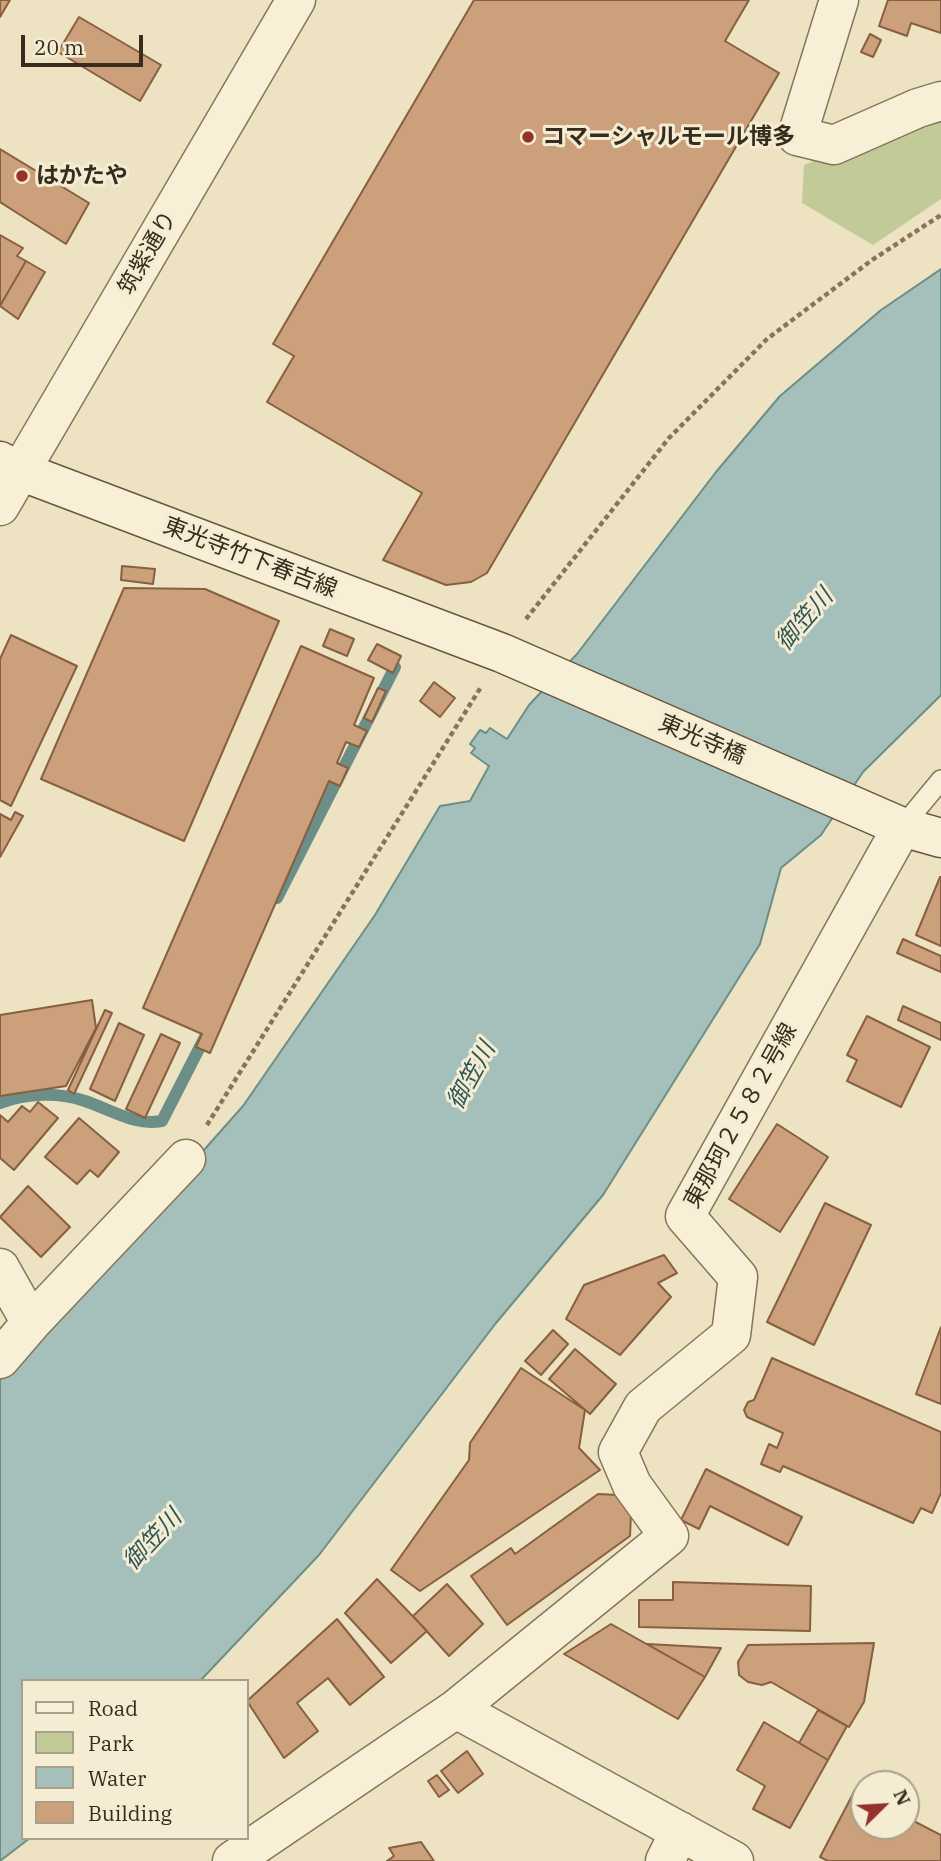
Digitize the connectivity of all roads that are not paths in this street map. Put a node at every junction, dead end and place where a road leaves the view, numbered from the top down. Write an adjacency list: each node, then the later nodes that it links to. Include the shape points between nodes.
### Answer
1 (296, 0): 4 (street, 筑紫通り)
2 (839, 0): 3 (street, via 797,136 834,145)
3 (941, 102)
4 (10, 466): 5 (street, 筑紫通り); 6 (street, 東光寺竹下春吉線)
5 (0, 506)
6 (502, 653): 8 (street, 東光寺橋)
7 (941, 780): 8 (lane)
8 (902, 827): 9 (street, 東光寺橋); 14 (street, 東那珂２５８２号線, via 685,1216 738,1277 731,1335 643,1407 618,1452 632,1485 669,1536)
9 (941, 838)
10 (186, 1159): 12 (street)
11 (0, 1268): 12 (street)
12 (31, 1323): 13 (street)
13 (0, 1359)
14 (456, 1709): 15 (street); 16 (street)
15 (672, 1846): 17 (street)
16 (232, 1861)
17 (734, 1861)

